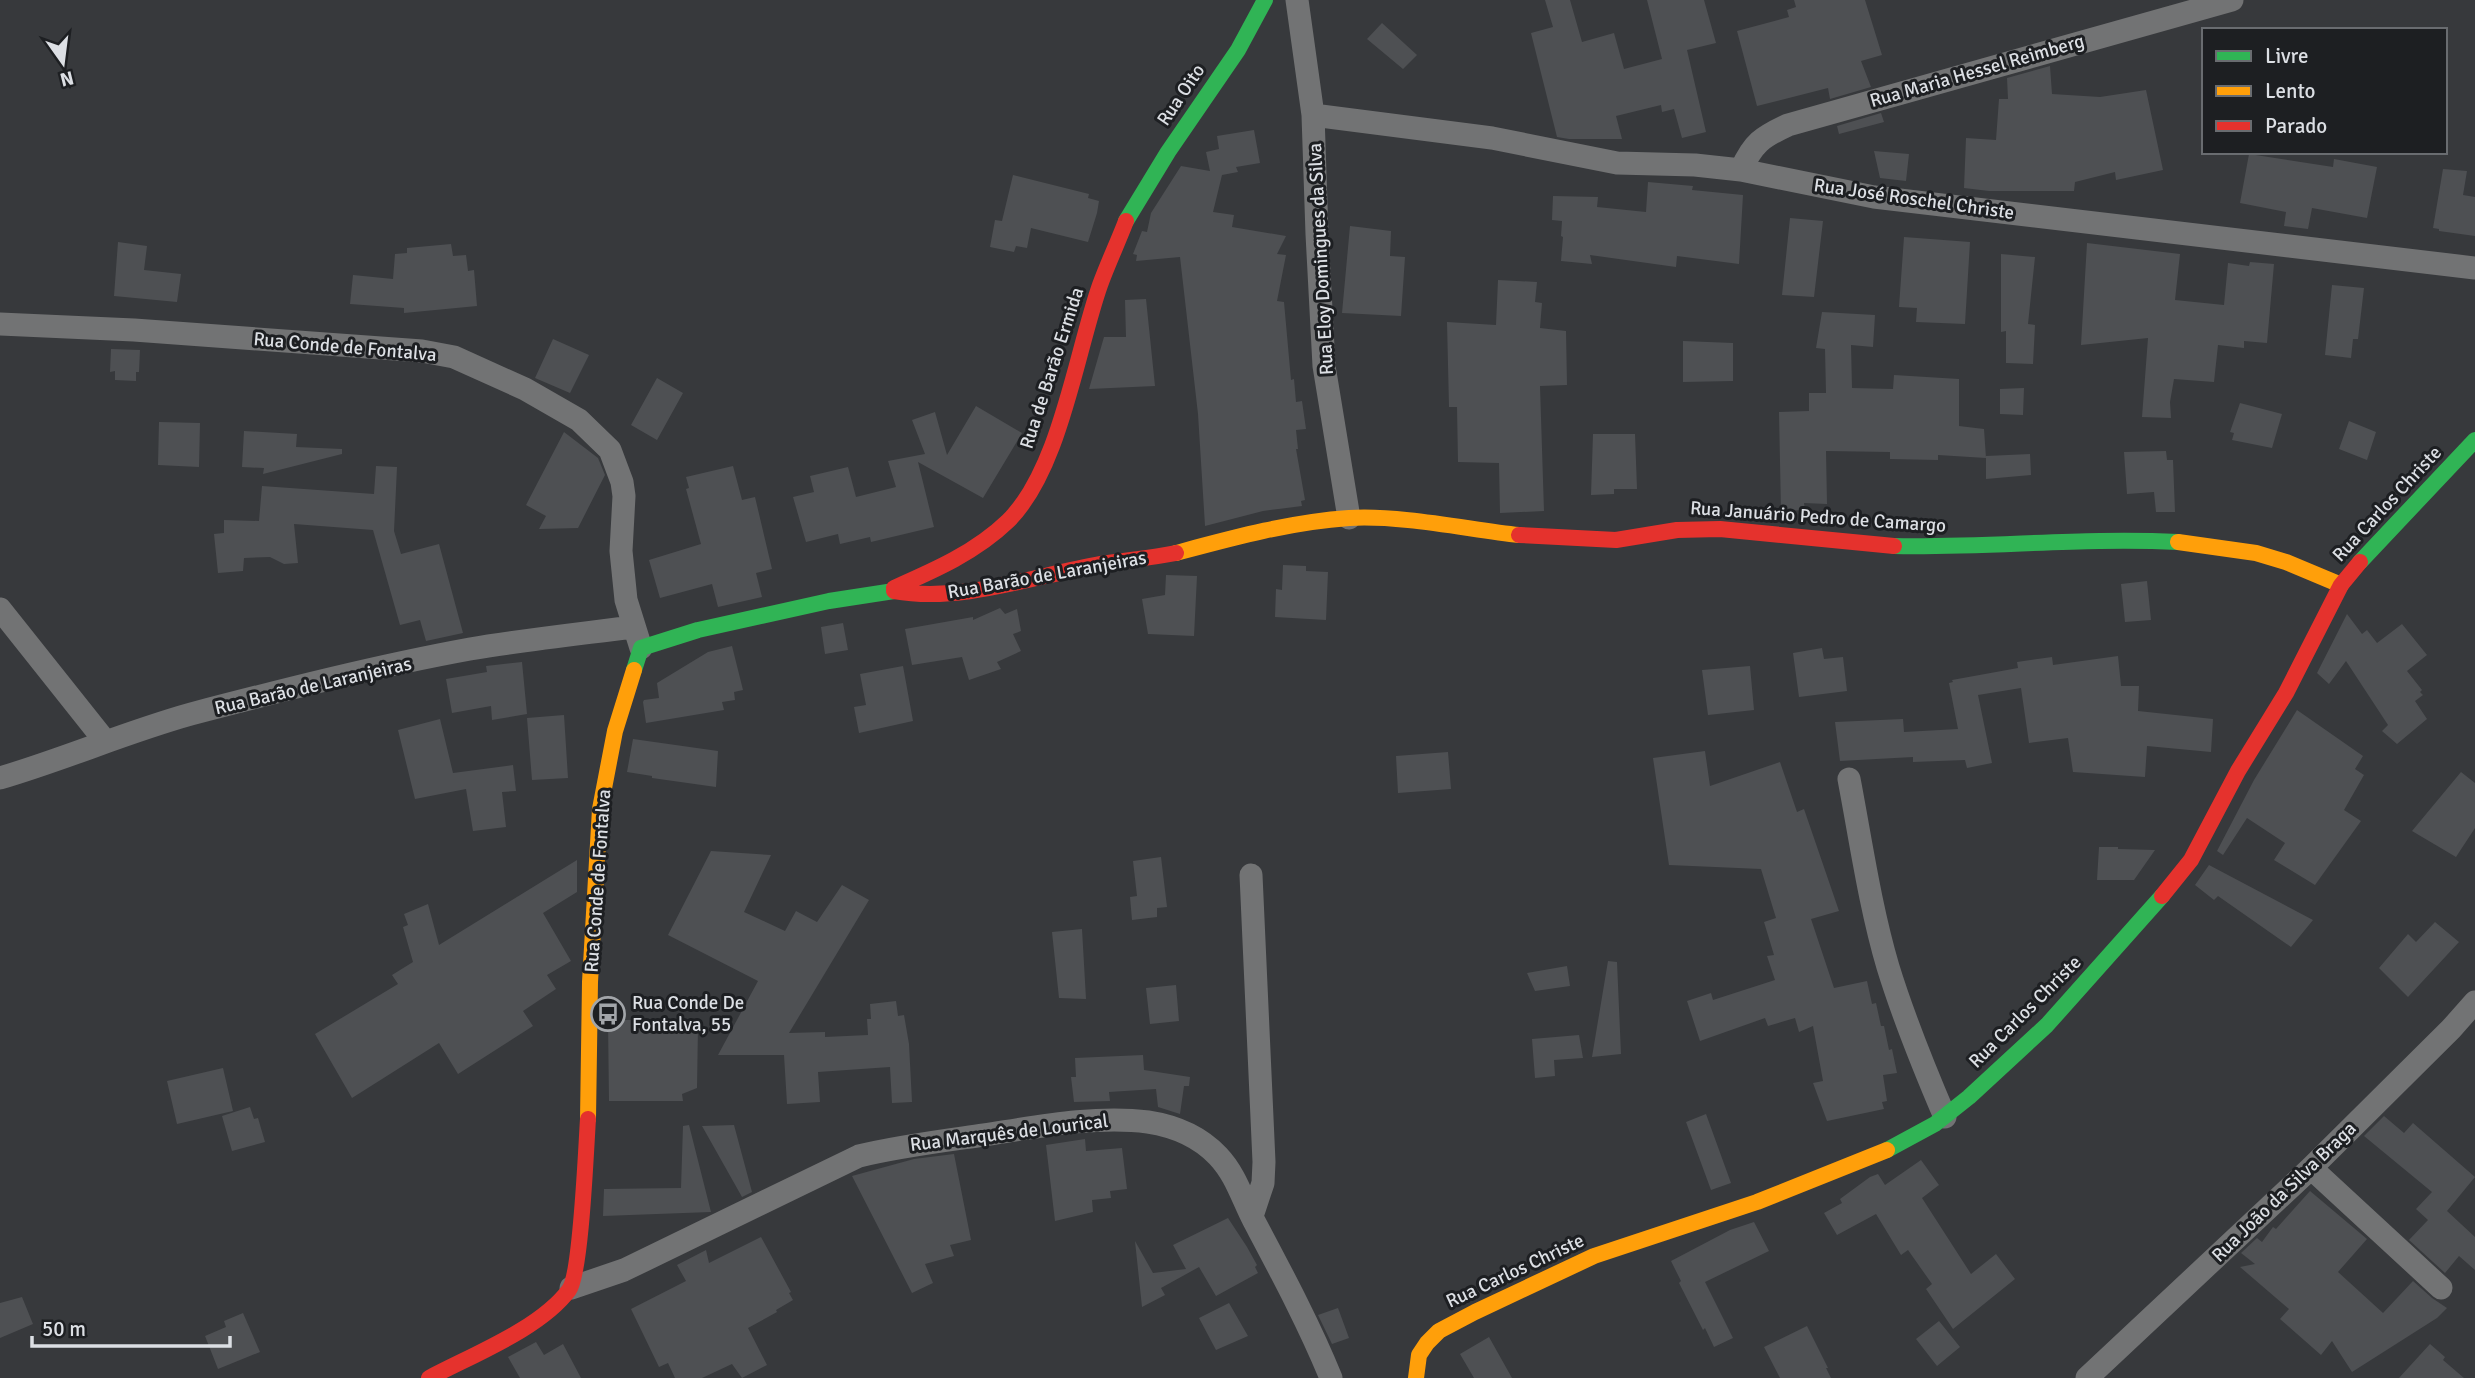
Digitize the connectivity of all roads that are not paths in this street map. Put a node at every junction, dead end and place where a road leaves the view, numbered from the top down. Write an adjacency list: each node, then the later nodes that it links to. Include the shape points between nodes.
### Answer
1 (1265, 0): 6 (street, Rua Oito, via 1238,50)
2 (1297, 0): 4 (street, Rua Eloy Domingues da Silva)
3 (2232, 0): 5 (street, Rua Maria Hessel Reimberg, via 1787,125 1762,137)
4 (1313, 115): 5 (street, Rua José Roschel Christe, via 1492,138 1616,163); 10 (street, Rua Eloy Domingues da Silva, via 1324,366)
5 (1741, 170): 7 (street, Rua José Roschel Christe, via 1874,197)
6 (1130, 212): 13 (street, Rua de Barão Ermida, via 1100,285 1057,432 1023,504 1007,522 947,565)
7 (2475, 268)
8 (0, 324): 15 (street, Rua Conde de Fontalva, via 422,351 454,357 508,381 579,420 610,450 622,482 621,551 626,600)
9 (2475, 440): 12 (street, Rua Carlos Christe)
10 (1349, 518): 11 (street, Rua Januário Pedro de Camargo, via 1268,529); 12 (street, Rua Januário Pedro de Camargo, via 1584,540 1720,530 1890,546 2180,542 2256,553)
11 (1207, 546): 13 (street, Rua Barão de Laranjeiras, via 990,588 932,594)
12 (2341, 585): 21 (street, Rua Carlos Christe, via 2286,694 2182,873 2040,1031)
13 (890, 590): 15 (street, Rua Barão de Laranjeiras, via 667,638)
14 (0, 609): 16 (street)
15 (637, 638): 16 (street, Rua Barão de Laranjeiras, via 480,648 345,676); 24 (street, Rua Conde de Fontalva, via 600,809 588,1118 578,1259)
16 (105, 741): 17 (street, Rua Barão de Laranjeiras)
17 (0, 778)
18 (1849, 779): 21 (street, via 1888,966 1911,1038)
19 (1251, 875): 23 (street, via 1264,1161 1263,1183)
20 (2475, 1002): 22 (street, Rua João da Silva Braga)
21 (1945, 1117): 28 (street, Rua Carlos Christe, via 1895,1146 1826,1176 1594,1256 1475,1312 1439,1331 1427,1343 1419,1355)
22 (2311, 1168): 25 (street); 29 (street, Rua João da Silva Braga)
23 (1252, 1216): 24 (street, Rua Marquês de Lourical, via 1217,1155 1176,1128 1125,1120 1068,1124 894,1147 859,1156 624,1270); 27 (street, Rua Marquês de Lourical)
24 (571, 1288): 26 (street, via 541,1319)
25 (2441, 1288)
26 (429, 1378)
27 (1331, 1378)
28 (1416, 1378)
29 (2087, 1378)

